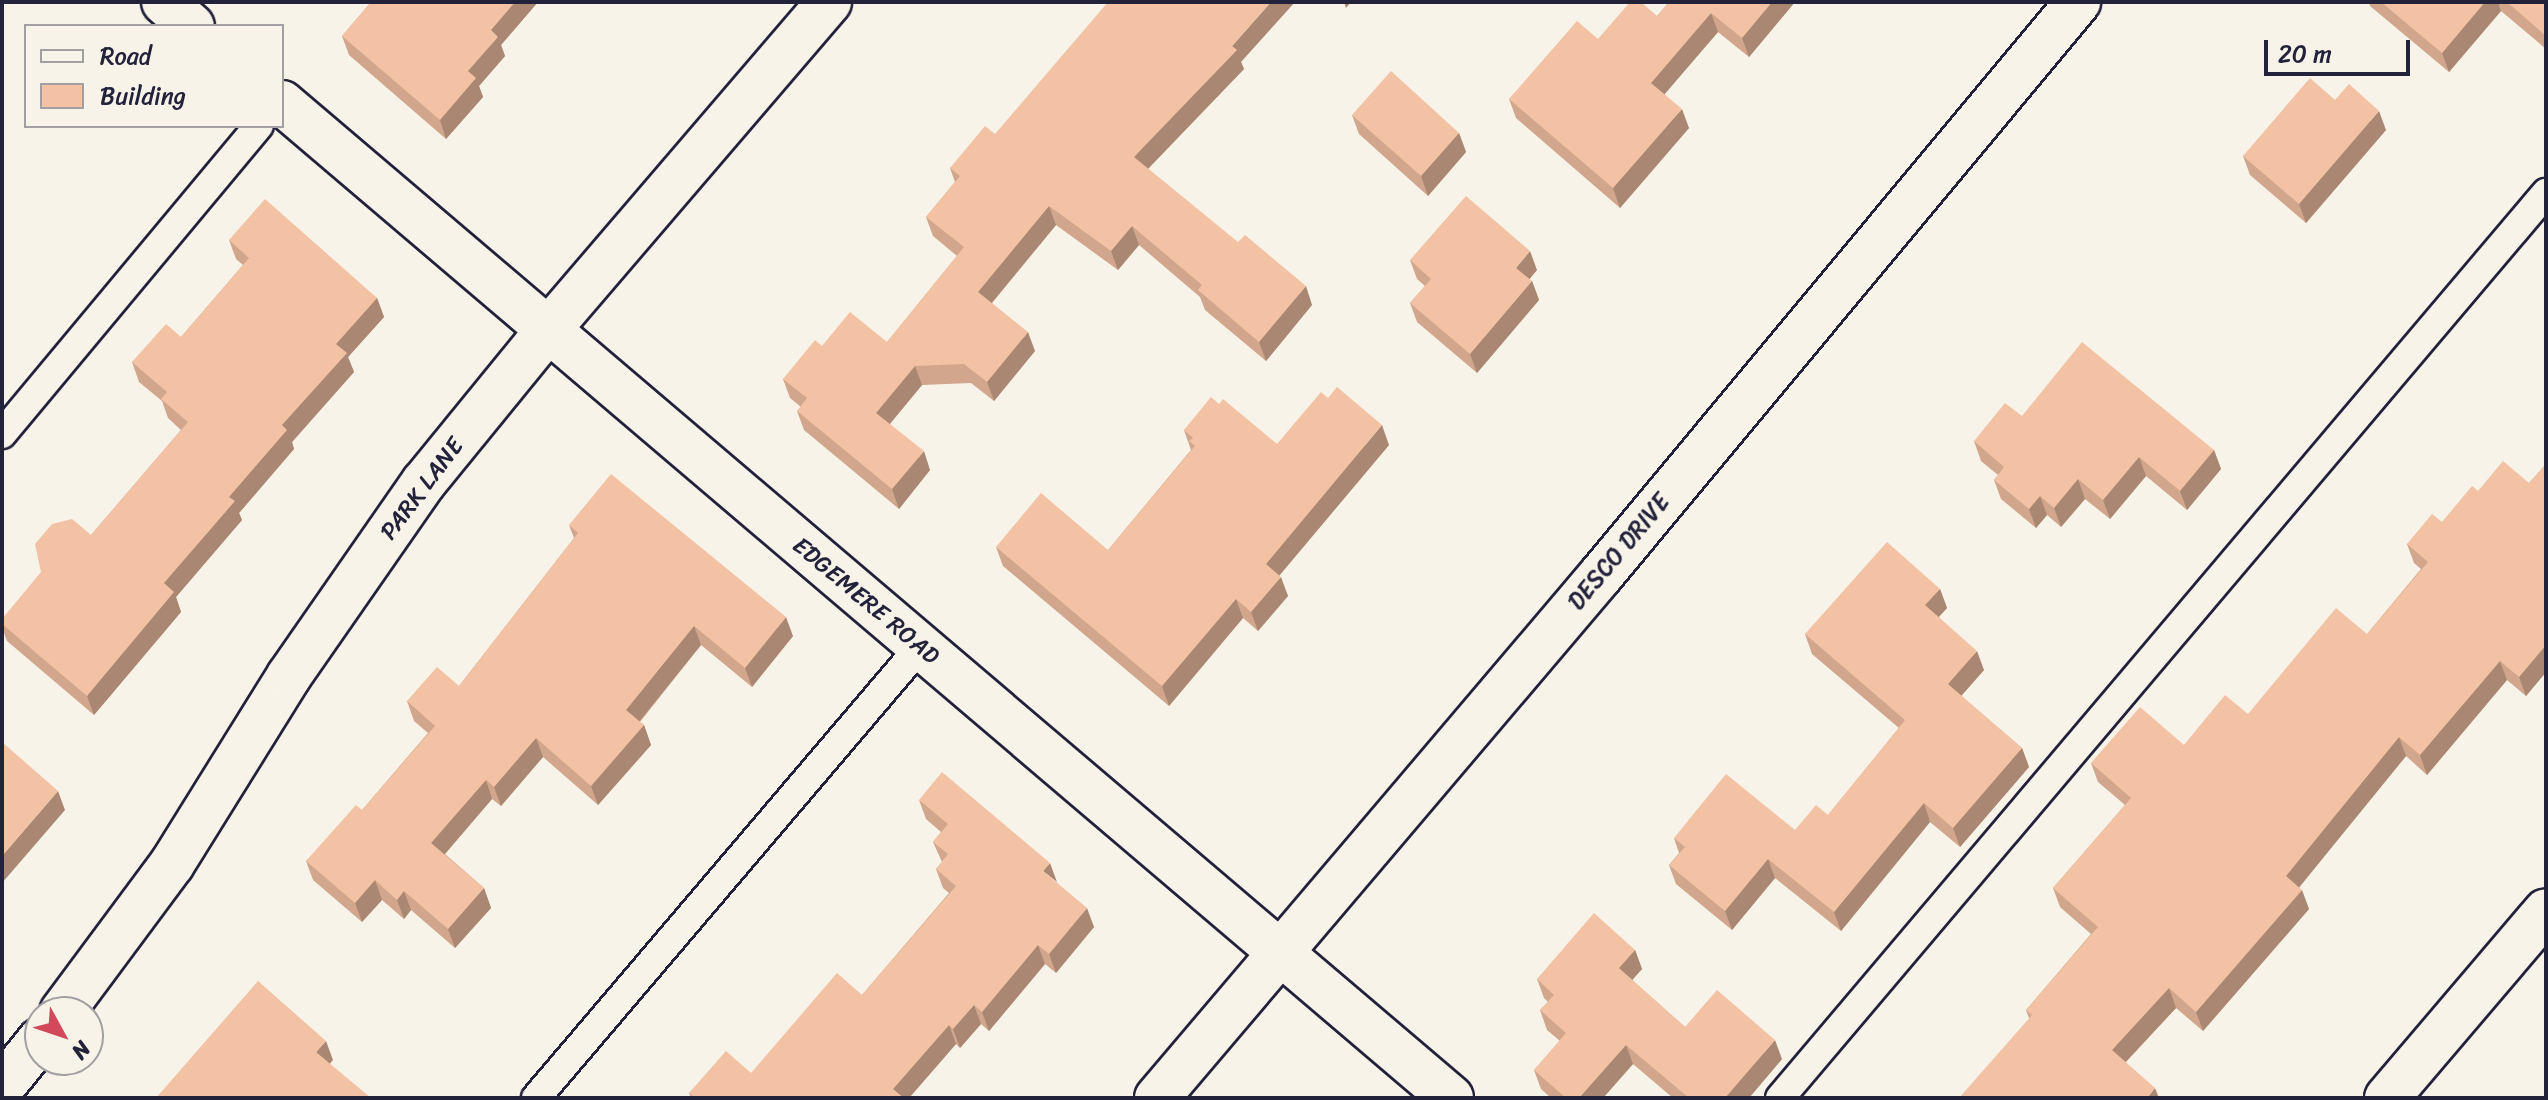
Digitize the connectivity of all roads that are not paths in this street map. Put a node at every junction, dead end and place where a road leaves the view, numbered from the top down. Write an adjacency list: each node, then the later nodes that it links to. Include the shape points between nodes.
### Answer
1 (164, 2): 4 (street)
2 (829, 2): 8 (street, PARK LANE)
3 (2078, 2): 12 (street, DESCO DRIVE)
4 (190, 24)
5 (284, 105): 8 (street, EDGEMERE ROAD)
6 (257, 128): 9 (lane)
7 (2546, 193): 19 (lane)
8 (548, 330): 10 (street, EDGEMERE ROAD); 13 (street, PARK LANE, via 424,482 289,676 172,864)
9 (2, 434)
10 (920, 647): 12 (street, EDGEMERE ROAD); 16 (lane)
11 (2546, 911): 20 (street)
12 (1280, 953): 17 (street, DESCO DRIVE); 18 (street, EDGEMERE ROAD)
13 (74, 996)
14 (24, 1060): 15 (street)
15 (2, 1087)
16 (536, 1098)
17 (1157, 1098)
18 (1451, 1098)
19 (1780, 1098)
20 (2387, 1098)

